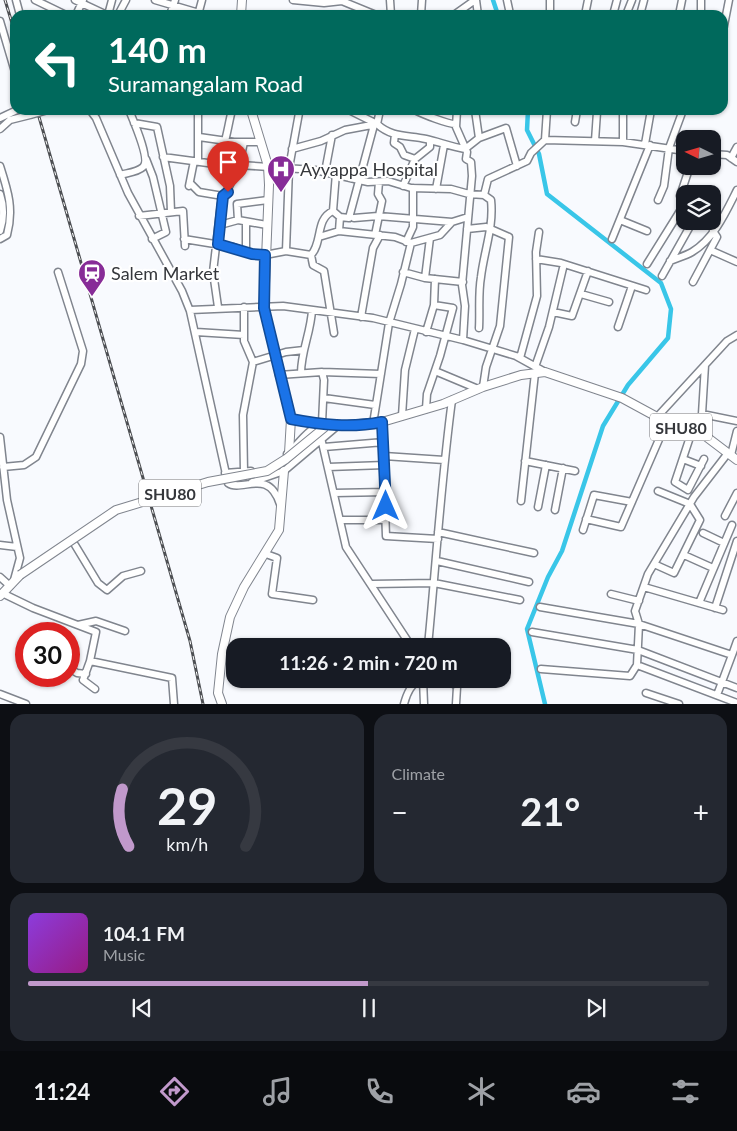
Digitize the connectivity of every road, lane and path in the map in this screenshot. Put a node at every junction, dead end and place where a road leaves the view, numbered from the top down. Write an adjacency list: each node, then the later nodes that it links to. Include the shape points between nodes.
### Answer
1 (36, 0): 8 (street)
2 (155, 0): 6 (street)
3 (186, 0): 10 (street)
4 (293, 0): 14 (street, via 342,1)
5 (80, 1): 12 (street)
6 (162, 1): 9 (street)
7 (471, 1): 15 (street)
8 (47, 2): 11 (street)
9 (174, 3): 10 (street)
10 (184, 9): 13 (street)
11 (59, 10)
12 (97, 10)
13 (187, 10)
14 (364, 10)
15 (460, 10)
16 (0, 21): 17 (street)
17 (10, 55)
18 (29, 115): 40 (street, bridge, via 10,120)
19 (94, 115): 72 (street)
20 (131, 115): 37 (street)
21 (198, 115): 43 (street)
22 (230, 115): 47 (street)
23 (250, 115): 50 (main road)
24 (299, 115): 56 (street)
25 (358, 115): 38 (street)
26 (378, 115): 38 (street)
27 (432, 115): 39 (street, via 448,125)
28 (457, 115): 39 (street)
29 (476, 115): 44 (street)
30 (546, 115): 46 (street)
31 (577, 115): 36 (street)
32 (597, 115): 48 (street)
33 (623, 115): 51 (street)
34 (651, 115): 52 (street)
35 (681, 115): 55 (street)
36 (576, 122)
37 (134, 123): 60 (street, via 157,126); 61 (street)
38 (375, 124): 41 (street, via 385,132); 42 (street); 73 (street)
39 (456, 124): 58 (street)
40 (0, 129)
41 (395, 134): 45 (street); 62 (street, via 394,143 404,155)
42 (332, 135): 56 (street); 70 (street)
43 (199, 137): 47 (street); 64 (street)
44 (478, 138): 58 (street); 68 (street, via 506,128)
45 (430, 140): 53 (street); 62 (street, via 430,147)
46 (544, 140): 48 (street); 68 (street, via 530,153 528,161)
47 (226, 141): 49 (street); 64 (street, via 221,156 214,164)
48 (595, 141): 51 (street)
49 (244, 142): 50 (street); 65 (street)
50 (260, 142): 67 (main road)
51 (623, 142): 52 (street)
52 (647, 144): 55 (street); 96 (street)
53 (444, 145): 58 (street); 77 (street)
54 (737, 147): 63 (street)
55 (669, 148): 57 (street); 84 (street, via 666,175)
56 (292, 149): 69 (street)
57 (676, 149)
58 (465, 150): 80 (street, via 472,169)
59 (721, 155): 63 (street)
60 (163, 158): 64 (street); 86 (street, via 170,186)
61 (146, 159): 72 (street, via 142,168); 87 (street)
62 (415, 159): 75 (street)
63 (734, 160)
64 (196, 161): 82 (street, via 190,185 199,192)
65 (239, 165): 67 (street, via 252,168); 82 (street, via 228,192)
66 (0, 166): 115 (street, via 12,218 7,235)
67 (268, 166): 69 (street); 83 (main road)
68 (516, 166): 81 (street, via 488,179)
69 (289, 168): 70 (street); 120 (street)
70 (325, 172): 71 (street)
71 (336, 174): 73 (street); 85 (street)
72 (120, 175): 88 (street)
73 (360, 179): 74 (street); 90 (street, via 348,218)
74 (379, 182): 75 (street); 89 (street, via 378,194 382,201)
75 (403, 186): 76 (street)
76 (413, 188): 77 (street); 94 (street)
77 (436, 189): 80 (street)
78 (737, 190): 107 (street)
79 (0, 194): 104 (street)
80 (469, 194): 81 (street); 91 (street)
81 (484, 194): 101 (street, via 491,200)
82 (223, 196): 99 (street)
83 (268, 200): 95 (street, via 237,204); 100 (main road)
84 (658, 200)
85 (333, 211): 90 (street); 110 (street, via 327,213 320,225)
86 (171, 212): 87 (street); 113 (street, via 183,211)
87 (162, 214): 88 (street); 112 (street, via 166,232)
88 (140, 216): 112 (street)
89 (378, 216): 93 (street); 94 (street); 109 (street)
90 (340, 217): 105 (street)
91 (468, 217): 98 (street); 102 (street)
92 (676, 217): 127 (street)
93 (354, 218)
94 (414, 218): 98 (street); 116 (street)
95 (238, 220): 97 (street); 99 (street)
96 (620, 220): 106 (street); 114 (street)
97 (246, 222): 100 (street); 121 (street)
98 (452, 222): 111 (street, via 440,235)
99 (220, 225): 117 (street)
100 (266, 225): 122 (main road)
101 (490, 228): 102 (street); 152 (street, via 480,278); 162 (street, via 509,237 500,326)
102 (467, 229): 135 (street)
103 (688, 230): 125 (street)
104 (0, 231)
105 (339, 231): 109 (street); 110 (street)
106 (647, 231)
107 (713, 231): 119 (street, via 717,237); 125 (street, via 692,252)
108 (539, 232): 124 (street)
109 (377, 235): 116 (street); 149 (street)
110 (319, 237): 123 (street)
111 (430, 238): 116 (street); 133 (street)
112 (152, 239): 145 (street)
113 (184, 239): 117 (street); 118 (street)
114 (612, 239)
115 (0, 240)
116 (408, 242): 131 (street)
117 (218, 244): 121 (street); 142 (street, via 213,272)
118 (185, 246)
119 (710, 250): 126 (street); 136 (street)
120 (286, 251): 122 (street); 123 (street)
121 (246, 252): 122 (street)
122 (265, 255): 144 (main road)
123 (311, 255): 148 (street, via 313,265 324,271)
124 (536, 259): 129 (street); 164 (street, via 537,296)
125 (670, 261): 132 (street)
126 (737, 262)
127 (647, 264)
128 (563, 268): 147 (street)
129 (588, 271): 137 (street); 139 (street)
130 (58, 272): 205 (street, via 83,351 81,364 36,457 24,465)
131 (403, 272): 133 (street); 150 (street)
132 (662, 276)
133 (425, 278): 134 (street)
134 (435, 279): 135 (street); 141 (street)
135 (463, 282): 160 (street)
136 (693, 282)
137 (632, 286): 138 (street); 151 (street)
138 (646, 290)
139 (580, 294): 140 (street); 147 (street, via 572,316)
140 (609, 302)
141 (434, 305): 155 (street); 159 (street, via 453,308)
142 (218, 307): 143 (street); 145 (street)
143 (244, 308): 144 (street); 157 (street)
144 (264, 308): 146 (street, via 283,306); 163 (main road)
145 (190, 310): 154 (street)
146 (312, 310): 148 (street); 161 (street, via 312,328)
147 (553, 312): 167 (street)
148 (330, 313): 149 (street); 156 (street)
149 (361, 317): 150 (street)
150 (389, 322): 153 (street); 171 (street)
151 (618, 327)
152 (479, 328)
153 (415, 329): 155 (street); 179 (street, via 405,370)
154 (196, 332): 157 (street); 211 (street)
155 (426, 332): 159 (street)
156 (334, 333)
157 (244, 335): 165 (street)
158 (737, 335): 166 (street)
159 (445, 336): 160 (street); 168 (street)
160 (464, 340): 162 (street)
161 (304, 350): 163 (street); 170 (street)
162 (493, 350): 164 (street); 173 (street)
163 (274, 357): 165 (street); 172 (main road)
164 (520, 358): 167 (street)
165 (253, 362): 210 (street, via 244,415)
166 (705, 365): 178 (street); 180 (street)
167 (535, 370): 173 (main road, SHU80); 180 (main road, SHU80, via 622,398); 201 (street)
168 (435, 371): 173 (street); 177 (street)
169 (322, 372): 170 (street); 171 (street); 174 (street)
170 (301, 373): 172 (street)
171 (381, 374): 176 (street)
172 (279, 376): 181 (main road)
173 (481, 388): 175 (main road, SHU80)
174 (324, 398): 176 (street); 186 (street)
175 (452, 400): 177 (main road, SHU80); 200 (street)
176 (375, 405): 185 (street)
177 (426, 408): 179 (main road, SHU80)
178 (702, 414): 183 (street); 188 (street)
179 (402, 416): 184 (main road, SHU80)
180 (657, 417): 182 (main road, SHU80)
181 (291, 419): 186 (main road); 195 (main road)
182 (667, 421): 188 (main road, SHU80); 219 (street)
183 (737, 421)
184 (382, 422): 185 (main road, SHU80); 192 (street)
185 (373, 424): 187 (main road, SHU80)
186 (323, 426): 187 (main road, SHU80); 195 (street); 247 (main road, SHU80, bridge, via 273,472 209,486 117,513)
187 (336, 427): 191 (street)
188 (692, 431): 197 (main road, SHU80); 198 (street)
189 (737, 432): 197 (street)
190 (0, 437): 194 (street)
191 (321, 438): 193 (street); 209 (street)
192 (384, 442): 193 (street); 196 (street)
193 (324, 447): 206 (street)
194 (1, 452): 205 (street)
195 (289, 453): 210 (street, via 273,465)
196 (384, 456): 200 (street); 202 (street)
197 (732, 456): 221 (street)
198 (683, 459): 204 (street); 204 (street, via 675,482 688,490)
199 (704, 459): 204 (street)
200 (444, 460): 231 (street)
201 (525, 461): 203 (street); 218 (street)
202 (385, 465): 206 (street); 214 (street)
203 (546, 465): 207 (street); 222 (street)
204 (700, 466)
205 (3, 467): 217 (street)
206 (328, 467): 216 (street)
207 (563, 468): 208 (street); 223 (street)
208 (575, 470)
209 (284, 471): 212 (street); 220 (main road)
210 (244, 472): 211 (street)
211 (225, 473): 212 (street, via 231,486)
212 (252, 482): 220 (street, via 268,486)
213 (658, 491): 221 (street)
214 (386, 492): 216 (street); 227 (street)
215 (737, 493): 224 (street)
216 (334, 494): 226 (street)
217 (4, 500): 236 (street)
218 (521, 501)
219 (632, 502): 225 (street, via 621,527); 225 (street, via 594,495)
220 (280, 504): 238 (main road, via 279,530)
221 (690, 504): 239 (street, via 700,520); 241 (street)
222 (538, 507)
223 (555, 510)
224 (725, 516)
225 (586, 519): 229 (street)
226 (340, 520): 227 (street); 248 (street, via 346,547)
227 (386, 520): 231 (street, via 386,536)
228 (732, 525): 233 (street)
229 (583, 530)
230 (703, 533): 233 (street)
231 (438, 535): 237 (street); 240 (street)
232 (737, 541): 257 (street)
233 (724, 543): 242 (street)
234 (75, 545): 243 (street, via 98,583 107,590 123,576)
235 (0, 546): 236 (street)
236 (18, 547): 247 (street, via 19,569)
237 (534, 553)
238 (266, 554): 252 (street, via 277,558 272,594); 290 (main road, via 244,587 230,617 218,693)
239 (684, 555): 241 (street, via 674,573); 242 (street)
240 (436, 561): 245 (street); 246 (street)
241 (654, 564): 249 (street)
242 (713, 568): 255 (street)
243 (141, 571)
244 (0, 577): 247 (street)
245 (529, 582)
246 (434, 583): 248 (street); 253 (street); 266 (street)
247 (11, 584): 250 (main road, SHU80)
248 (372, 584): 265 (street)
249 (644, 587): 254 (street); 255 (street)
250 (1, 594): 259 (street)
251 (611, 594): 254 (street)
252 (313, 600)
253 (520, 600)
254 (638, 601): 260 (street, via 635,611)
255 (699, 603): 257 (street)
256 (540, 607): 260 (street)
257 (715, 608): 258 (street)
258 (723, 610)
259 (70, 622)
260 (639, 624): 268 (street); 269 (street)
261 (80, 625): 263 (street, via 96,621)
262 (80, 626): 270 (street, via 96,632)
263 (125, 631)
264 (532, 632): 268 (street)
265 (406, 638)
266 (429, 638)
267 (737, 641): 269 (street)
268 (638, 650): 272 (street); 277 (street)
269 (732, 655): 271 (street)
270 (90, 661): 276 (street); 289 (street, via 172,678)
271 (729, 663): 273 (street); 277 (street)
272 (637, 665): 274 (street, via 630,676); 285 (street)
273 (737, 665)
274 (541, 669)
275 (80, 673): 276 (street)
276 (86, 674): 282 (street, via 84,680)
277 (722, 683): 281 (street); 285 (street)
278 (411, 688): 291 (street)
279 (423, 688): 292 (street)
280 (457, 688): 293 (street)
281 (737, 688)
282 (95, 689)
283 (646, 693): 294 (street)
284 (0, 694): 288 (street)
285 (717, 695): 286 (street)
286 (725, 701): 287 (street)
287 (737, 703)
288 (26, 704)
289 (174, 704)
290 (222, 704)
291 (404, 704)
292 (424, 704)
293 (456, 704)
294 (679, 704)

